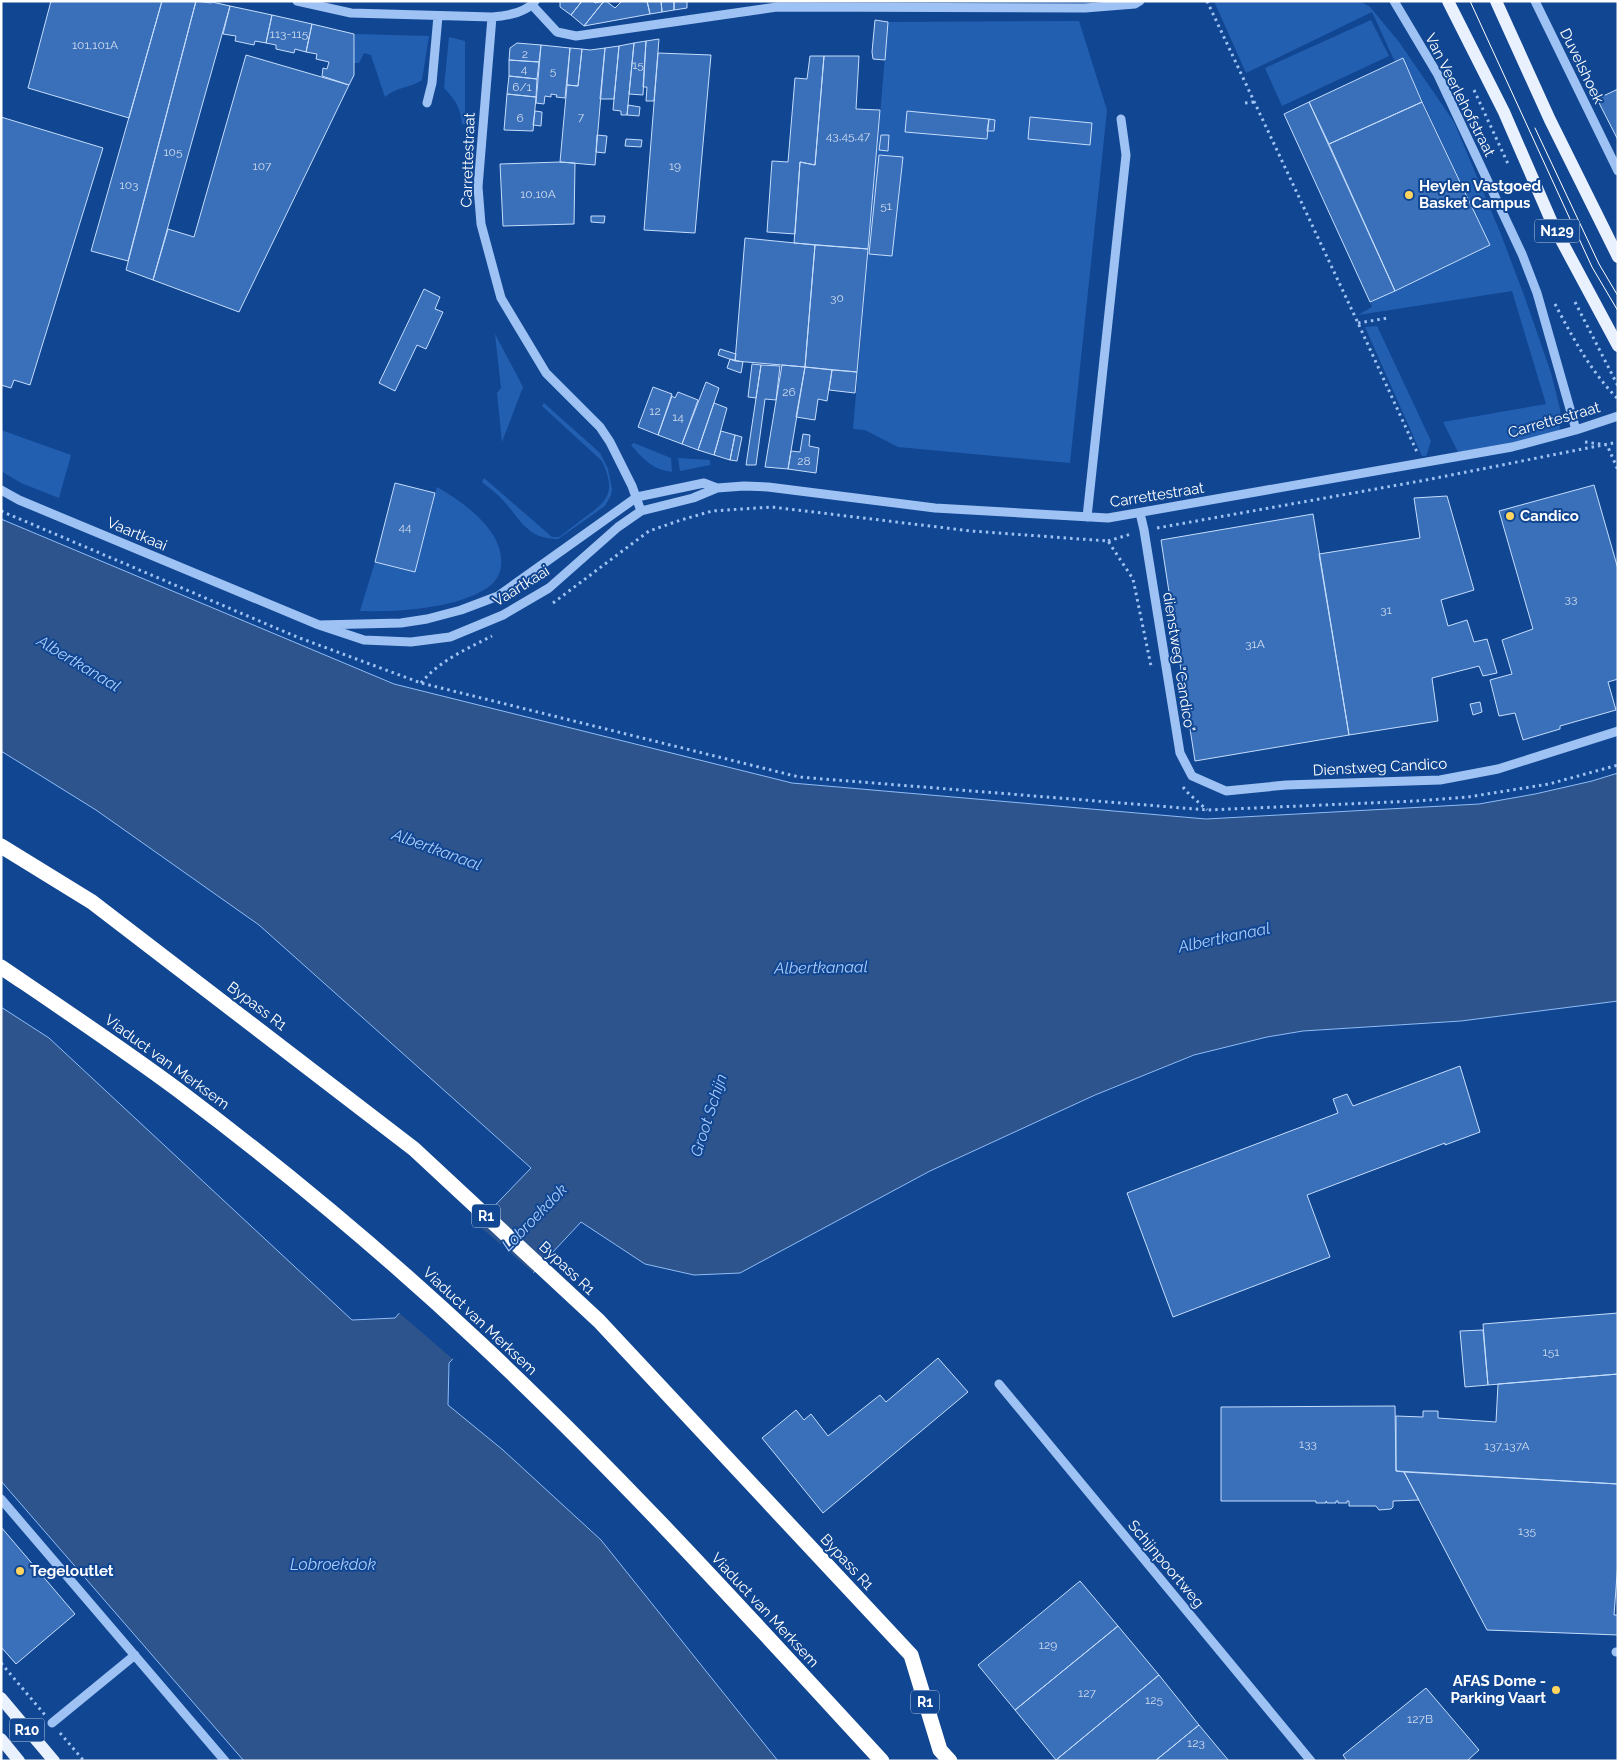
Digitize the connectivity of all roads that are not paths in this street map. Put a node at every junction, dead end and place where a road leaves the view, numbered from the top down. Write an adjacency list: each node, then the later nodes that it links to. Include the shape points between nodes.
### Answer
1 (296, 1): 8 (street, via 351,12)
2 (1140, 1): 7 (street, via 1085,8 776,7 576,36 557,32)
3 (1394, 1): 16 (street, Van Veerlehofstraat, via 1438,75 1522,254 1537,293)
4 (1448, 1): 14 (main road, N129, via 1504,112 1553,225)
5 (1496, 1): 13 (main road, N129, via 1550,120)
6 (1535, 1): 12 (street, Duvelshoek)
7 (534, 3): 9 (street, via 509,16)
8 (438, 16): 9 (street); 10 (street)
9 (492, 17): 19 (street, Carrettestraat, via 478,187 480,224 502,298 546,373 600,427)
10 (427, 103)
11 (1122, 119): 22 (street, via 1126,155)
12 (1618, 171)
13 (1618, 256)
14 (1618, 346)
15 (1618, 416): 16 (street, Carrettestraat)
16 (1576, 430): 21 (street, Carrettestraat, via 1512,447)
17 (717, 488): 19 (street, Carrettestraat, via 704,483); 20 (street, Vaartkaai, via 693,498); 22 (street, Carrettestraat, via 768,487 936,508)
18 (1, 490): 23 (street, Vaartkaai)
19 (637, 497): 20 (street, Carrettestraat); 23 (street, Vaartkaai, via 498,596 426,619 401,623)
20 (642, 511): 23 (street, Vaartkaai, via 618,527 549,588 503,615 450,636 411,642 364,640)
21 (1140, 513): 22 (street, Carrettestraat, via 1108,518); 25 (street, dienstweg "Candico", via 1180,753 1192,776)
22 (1087, 517)
23 (319, 625)
24 (1618, 730): 25 (street, Dienstweg Candico, via 1498,769 1440,780 1286,785)
25 (1226, 791)
26 (1, 846): 34 (highway, Bypass R1 / R1, via 92,902 414,1149 599,1321 911,1655)
27 (1, 967): 38 (highway, Viaduct van Merksem, via 107,1039 242,1139 440,1306 624,1485)
28 (999, 1384): 39 (street, Schijnpoortweg)
29 (1, 1499): 30 (street)
30 (135, 1655): 32 (street); 37 (street)
31 (1, 1698): 36 (main road, R10)
32 (52, 1723)
33 (1, 1739): 35 (main road, R10)
34 (945, 1755)
35 (19, 1761)
36 (54, 1761)
37 (225, 1761)
38 (882, 1761)
39 (1311, 1761)

